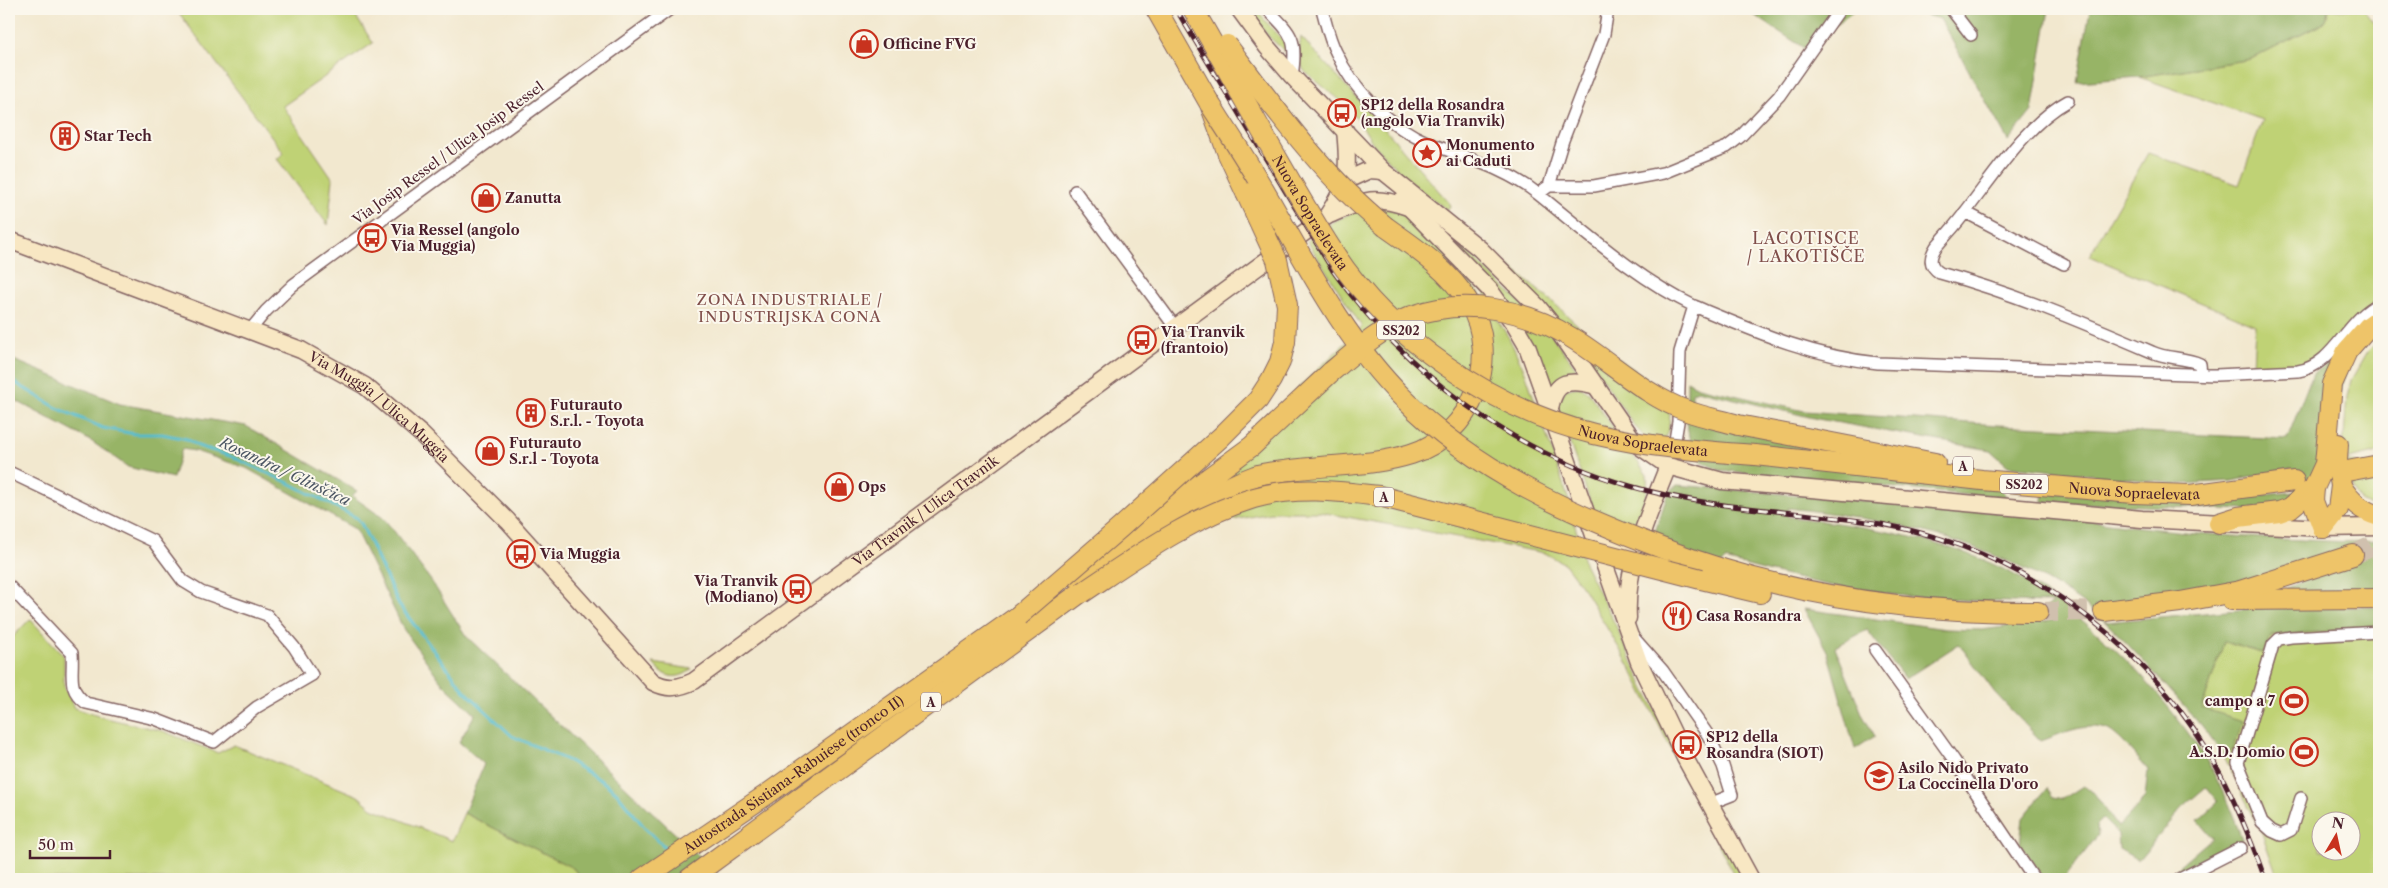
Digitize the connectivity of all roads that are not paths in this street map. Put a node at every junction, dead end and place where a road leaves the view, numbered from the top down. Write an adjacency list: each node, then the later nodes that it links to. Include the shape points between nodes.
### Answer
1 (670, 9): 31 (street, Via Josip Ressel / Ulica Josip Ressel, via 293,284)
2 (1156, 9): 14 (highway, Nuova Sopraelevata / SS202)
3 (1193, 9): 42 (highway, Nuova Sopraelevata / SS202, bridge, via 1334,254 1391,321 1422,349 1480,388 1535,415 1594,434 1660,446 1982,480 2133,493)
4 (1201, 9): 51 (highway, A, bridge, via 1338,185 1422,253 1470,304 1480,330 1483,351 1481,377 1473,403 1438,442 1414,454 1382,462 1297,469 1257,476 1216,492 1164,527)
5 (1239, 9): 12 (main road)
6 (1267, 9): 12 (street, via 1293,38)
7 (1322, 9): 20 (street, via 1344,67 1367,97 1395,123 1427,142 1505,173)
8 (1608, 9): 18 (street, via 1604,34)
9 (1840, 9): 18 (street, via 1782,92 1727,147 1663,173 1594,186)
10 (1951, 9): 11 (street)
11 (1971, 35)
12 (1292, 76): 15 (main road)
13 (2068, 100): 23 (street, via 2050,113 2022,142)
14 (1210, 104): 55 (highway, Nuova Sopraelevata / SS202, bridge, via 1346,329 1376,369 1406,402 1450,439 1509,480 1580,516 1702,563 1740,574 1833,595 1945,610); 57 (highway, A, bridge, via 1283,281 1288,323 1280,362 1258,400 1241,418)
15 (1345, 130): 16 (main road); 17 (main road, Via Travnik / Ulica Travnik)
16 (1384, 171): 17 (main road, via 1369,170); 21 (main road, via 1384,182); 22 (main road); 34 (main road, via 1450,223 1514,282 1560,334)
17 (1346, 180): 24 (main road, Via Travnik / Ulica Travnik, via 1339,199)
18 (1549, 186): 20 (street)
19 (1075, 191): 30 (street)
20 (1538, 194): 28 (street, via 1629,267)
21 (1373, 199): 22 (main road); 24 (main road, Via Travnik / Ulica Travnik)
22 (1408, 207): 35 (main road, via 1488,289 1514,324 1527,346)
23 (1965, 212): 26 (street); 33 (street, via 1932,253 1930,262 1937,271 2025,299 2163,357 2193,361 2200,364)
24 (1327, 216): 30 (main road, Via Travnik / Ulica Travnik)
25 (9, 240): 31 (main road, Via Muggia / Ulica Muggia)
26 (2064, 264)
27 (2379, 304): 33 (street, via 2352,325 2322,362 2310,368)
28 (1694, 306): 33 (street, via 1764,334 1851,360); 37 (street, via 1680,352 1678,422)
29 (2379, 319): 41 (highway, via 2356,338 2335,375 2330,394 2325,464)
30 (1176, 327): 61 (main road, Via Travnik / Ulica Travnik, via 694,681)
31 (251, 329): 61 (main road, Via Muggia / Ulica Muggia, via 301,350 365,386 422,434 508,521 653,682)
32 (2379, 334): 39 (highway, via 2353,363 2344,385 2337,461)
33 (2201, 374)
34 (1597, 386): 35 (main road, via 1578,381 1565,382 1552,395); 37 (main road, via 1636,444)
35 (1550, 409): 47 (main road)
36 (2379, 465): 39 (highway)
37 (1668, 466): 44 (main road, via 1722,481); 48 (main road)
38 (9, 472): 50 (street, via 153,541 183,581 201,592 266,615 294,647 312,675 256,707 214,742 156,719 86,703 73,689 72,653)
39 (2344, 479): 43 (highway, via 2354,504); 46 (highway, via 2338,509)
40 (2294, 481): 42 (highway, Nuova Sopraelevata / SS202)
41 (2314, 488): 44 (highway, via 2279,512 2238,517); 46 (highway, via 2313,501)
42 (2190, 494): 57 (highway, A, bridge, via 1931,462 1738,425 1686,411 1654,394 1571,337 1521,315 1467,307 1413,316 1388,328 1359,348 1252,446)
43 (2379, 516)
44 (2219, 524): 46 (main road)
45 (2379, 526): 46 (main road)
46 (2323, 528)
47 (1594, 534): 48 (main road, via 1621,543 1633,542); 58 (main road)
48 (1641, 536): 58 (main road, via 1632,561 1628,587)
49 (2353, 555): 53 (highway, via 2240,591)
50 (9, 586)
51 (1082, 593): 55 (highway, A, bridge, via 1160,541 1210,514 1256,498 1296,491 1339,491 1379,496 1701,579 1804,601 1893,613 1946,616); 66 (highway, Autostrada Sistiana-Rabuiese (tronco II) / A)
52 (2379, 599): 53 (highway)
53 (2180, 602): 54 (highway)
54 (2104, 611)
55 (1991, 612): 56 (highway, Nuova Sopraelevata / SS202)
56 (2038, 612)
57 (1018, 616): 65 (highway, Autostrada Sistiana-Rabuiese (tronco II) / A)
58 (1629, 632): 63 (main road, via 1661,712); 63 (street, via 1663,671 1716,749 1732,795)
59 (2379, 632): 62 (street, via 2291,637 2278,639 2273,645 2238,763 2256,811 2272,831 2281,834 2291,830)
60 (1875, 650): 68 (street)
61 (671, 688)
62 (2301, 798)
63 (1709, 804): 67 (main road)
64 (2241, 848): 69 (street)
65 (642, 879)
66 (689, 879)
67 (1751, 879)
68 (2034, 879)
69 (2180, 879)

